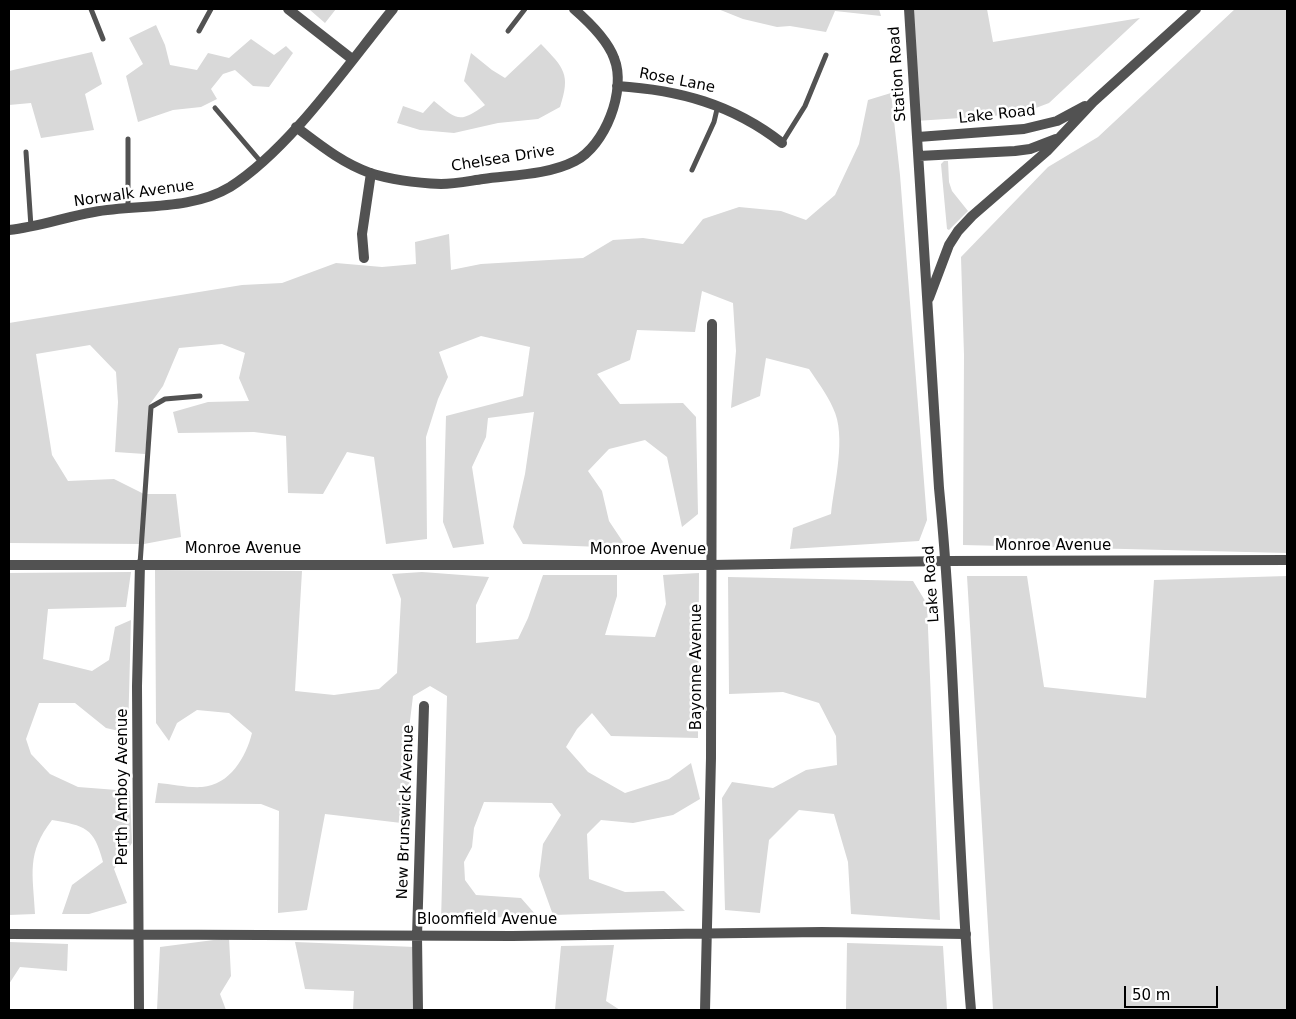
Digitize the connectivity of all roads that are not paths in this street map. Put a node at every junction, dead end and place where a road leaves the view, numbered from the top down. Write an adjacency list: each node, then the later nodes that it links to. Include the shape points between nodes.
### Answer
1 (91, 9): 11 (lane)
2 (211, 9): 10 (lane)
3 (288, 9): 13 (street)
4 (393, 9): 13 (street, Norwalk Avenue)
5 (525, 9): 9 (lane)
6 (574, 9): 14 (street, Chelsea Drive, via 605,41 615,59)
7 (908, 9): 19 (street, Station Road)
8 (1196, 9): 15 (street, Lake Road)
9 (508, 31)
10 (199, 32)
11 (103, 39)
12 (826, 55): 22 (lane, via 805,106)
13 (352, 60): 18 (street, Norwalk Avenue)
14 (617, 86): 16 (street, Rose Lane, via 646,88); 27 (street, Chelsea Drive, via 607,126 591,148 576,161 548,170 443,184)
15 (1093, 102): 19 (street, Lake Road, via 1038,127); 21 (street, Lake Road)
16 (718, 105): 22 (street, Rose Lane); 26 (lane, via 714,122)
17 (215, 108): 25 (lane)
18 (296, 127): 25 (street, Norwalk Avenue); 27 (street, Chelsea Drive, via 340,160)
19 (918, 137): 24 (street, Lake Road)
20 (128, 139): 28 (lane)
21 (1057, 139): 24 (street, Lake Road, via 1015,152); 32 (street, via 958,231 948,245)
22 (782, 143)
23 (26, 152): 29 (lane)
24 (919, 156): 32 (street, Lake Road)
25 (261, 162): 28 (street, Norwalk Avenue, via 230,186 204,199)
26 (692, 170)
27 (371, 173): 31 (street, via 362,234)
28 (128, 208): 29 (street, Norwalk Avenue, via 93,212)
29 (31, 228): 30 (street, Norwalk Avenue)
30 (9, 230)
31 (364, 258)
32 (927, 304): 36 (street, Lake Road)
33 (712, 324): 39 (street, Bayonne Avenue)
34 (200, 396): 37 (lane, via 165,399 151,407)
35 (1287, 560): 36 (street, Monroe Avenue)
36 (946, 561): 39 (street, Monroe Avenue); 44 (street, Lake Road)
37 (140, 564): 38 (street, Monroe Avenue); 39 (street, Monroe Avenue); 43 (street, Perth Amboy Avenue, via 137,686)
38 (9, 565)
39 (712, 565): 41 (street, Bayonne Avenue, via 711,758)
40 (424, 706): 45 (street, New Brunswick Avenue)
41 (705, 933): 44 (street, Bloomfield Avenue); 45 (street, Bloomfield Avenue); 48 (street, Bayonne Avenue)
42 (9, 934): 43 (street, Bloomfield Avenue)
43 (139, 934): 45 (street, Bloomfield Avenue); 46 (street, Perth Amboy Avenue)
44 (966, 934): 49 (street, Lake Road)
45 (418, 936): 47 (street, New Brunswick Avenue)
46 (139, 1010)
47 (418, 1010)
48 (705, 1010)
49 (971, 1010)

